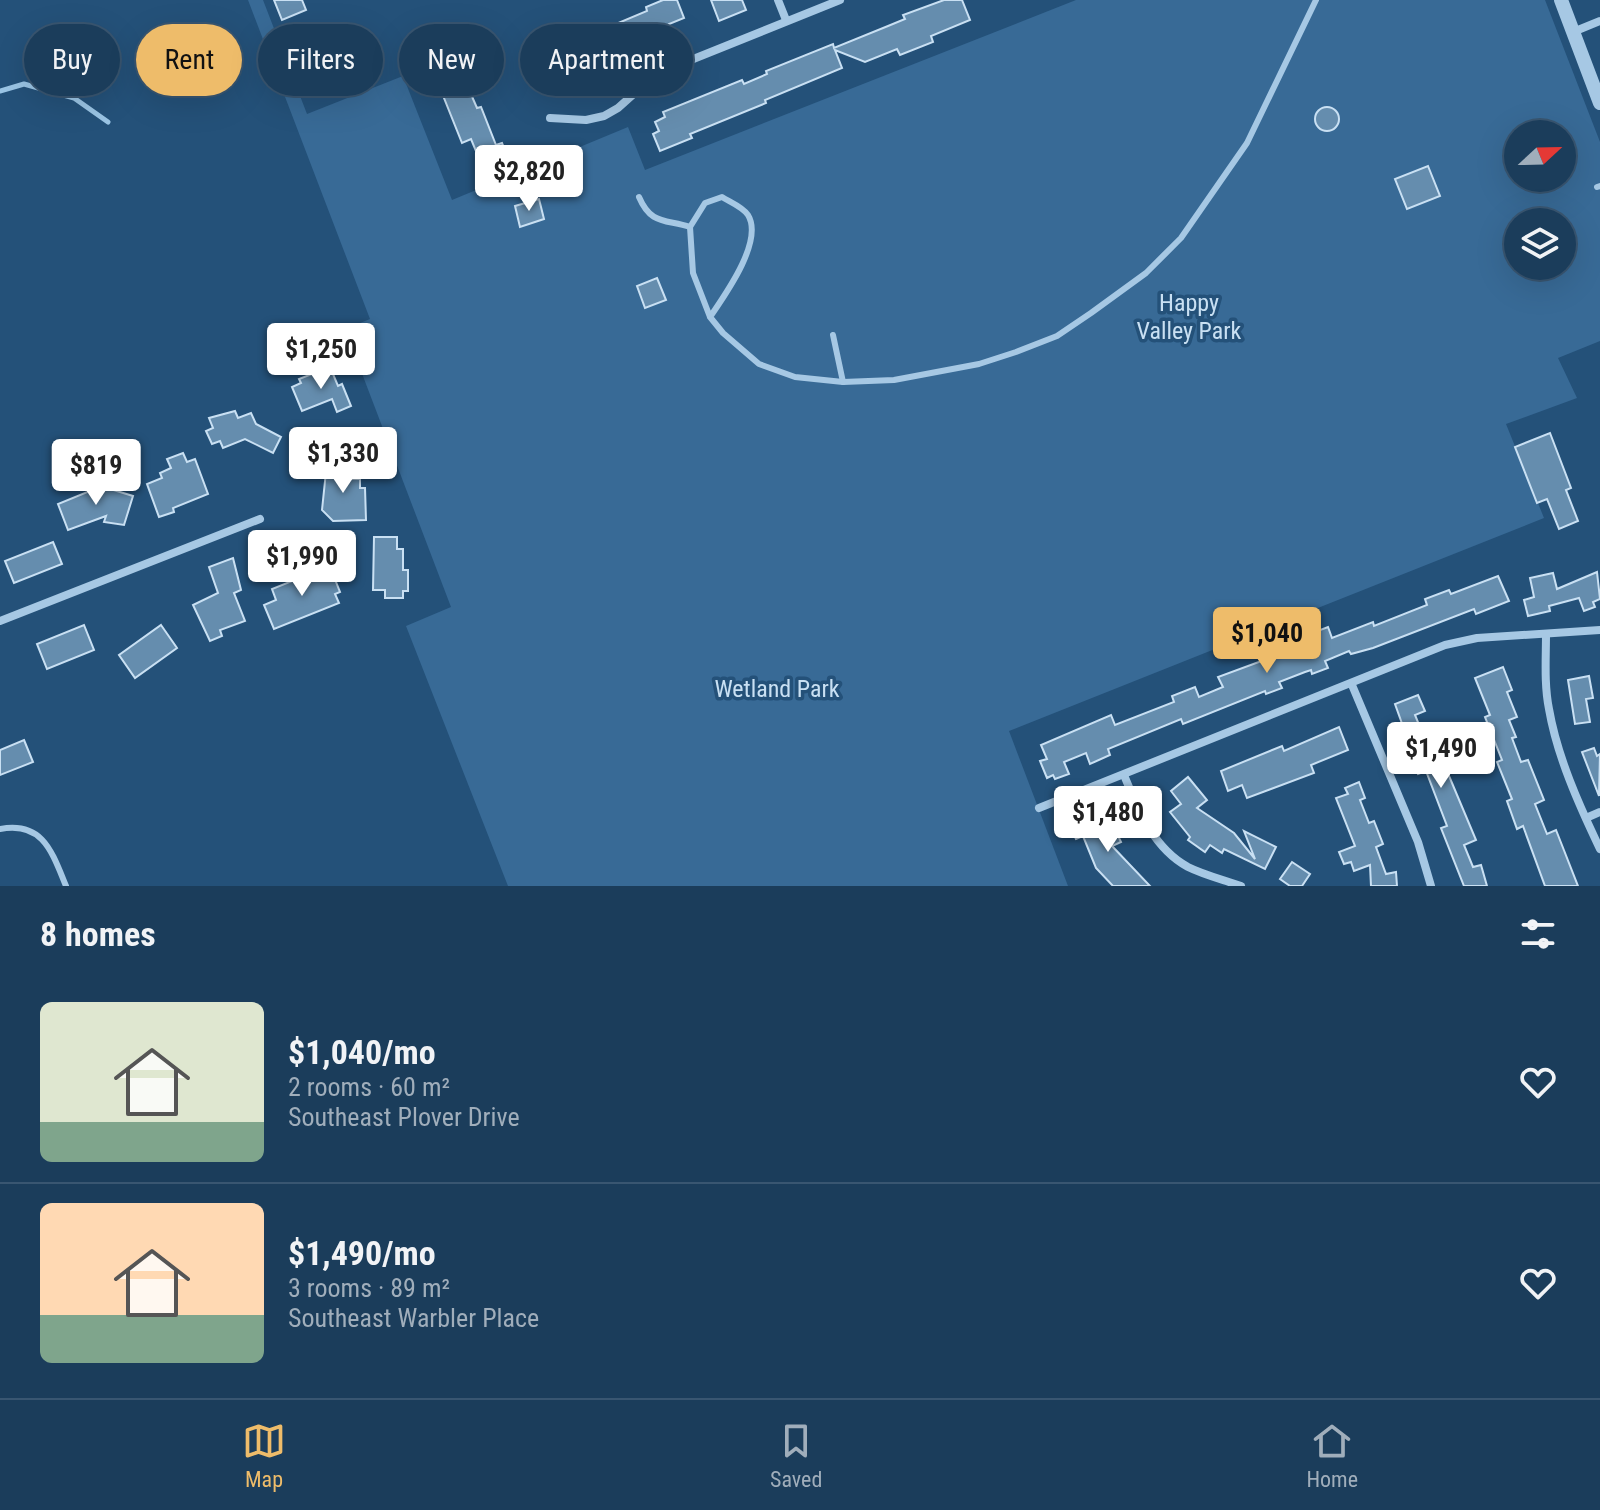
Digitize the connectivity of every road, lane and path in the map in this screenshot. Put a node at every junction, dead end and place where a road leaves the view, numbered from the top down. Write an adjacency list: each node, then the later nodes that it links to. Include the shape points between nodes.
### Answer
1 (778, 0): 5 (street)
2 (840, 0): 5 (street)
3 (1316, 0): 14 (lane, via 1247,143 1181,238 1146,273 1057,336 1016,352 894,380)
4 (1561, 0): 7 (street)
5 (786, 20): 9 (street, via 656,74 604,116)
6 (1600, 21): 7 (street)
7 (1573, 32): 8 (street)
8 (1600, 103)
9 (550, 118)
10 (639, 197): 11 (lane, via 655,219)
11 (690, 227): 12 (lane, via 693,273); 12 (lane, via 705,203 722,197 747,212 753,227 736,277)
12 (710, 317): 14 (lane, via 759,364 795,377)
13 (833, 335): 14 (lane)
14 (843, 382)
15 (260, 519): 16 (street)
16 (0, 621)
17 (1600, 630): 18 (street)
18 (1546, 634): 19 (street, via 1445,645); 23 (street, via 1549,710)
19 (1352, 685): 20 (street); 28 (street)
20 (1124, 775): 21 (street); 27 (street, via 1141,816 1162,846 1186,866)
21 (1039, 808)
22 (1600, 812): 23 (street)
23 (1586, 818): 25 (street)
24 (0, 829): 26 (lane, via 26,828 42,837)
25 (1600, 849)
26 (66, 886)
27 (1241, 886)
28 (1431, 886)

